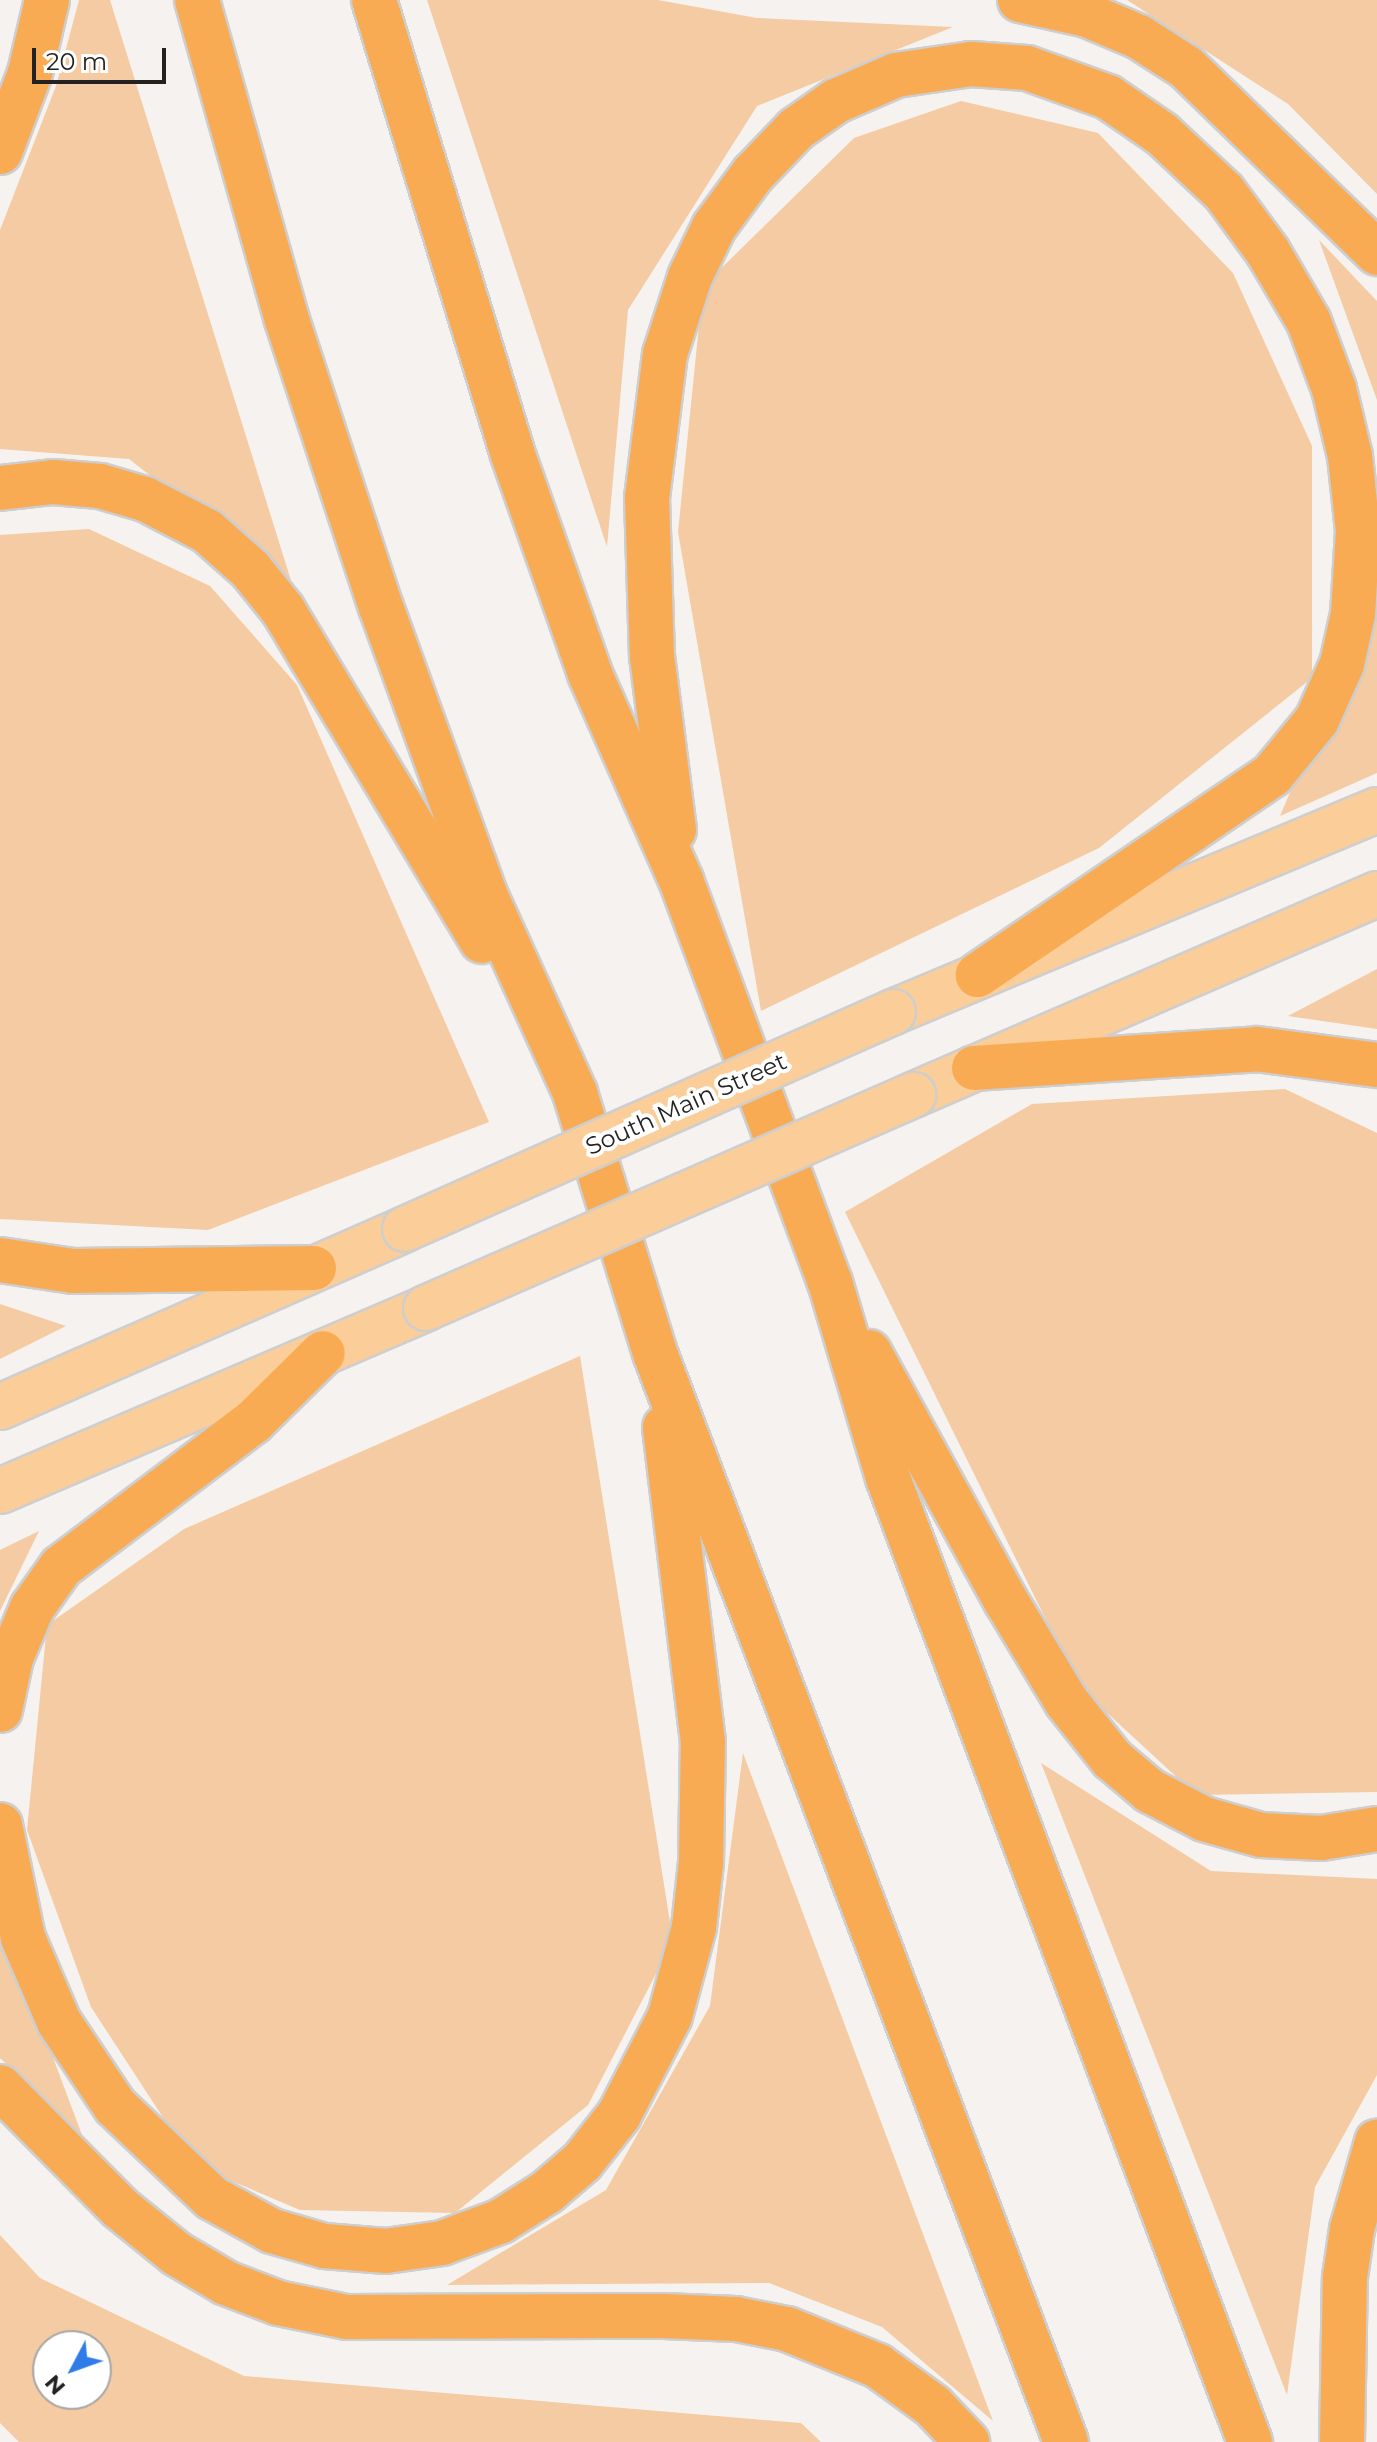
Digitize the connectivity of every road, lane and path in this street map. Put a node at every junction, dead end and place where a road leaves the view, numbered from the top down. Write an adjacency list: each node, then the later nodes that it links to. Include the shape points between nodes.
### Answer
1 (47, 0): 5 (highway, via 30,73)
2 (197, 0): 14 (highway, via 283,305 381,607 484,892)
3 (374, 0): 9 (highway, via 528,496 590,674)
4 (1020, 0): 6 (highway, via 1087,15 1139,37 1186,67)
5 (0, 152)
6 (1377, 253)
7 (0, 488): 14 (highway, via 53,482 100,486 145,499 207,531 250,569 283,610)
8 (1377, 810): 11 (main road, South Main Street)
9 (681, 880): 11 (highway, via 652,657 647,498 665,354 690,277 714,227 753,174 796,129 836,101 896,75 971,64 1027,68 1081,85 1131,110 1205,171 1268,252 1309,322 1334,389 1350,456 1358,531 1353,614 1342,664 1317,720 1272,775); 17 (highway)
10 (1377, 894): 13 (main road)
11 (978, 975): 16 (main road, South Main Street, bridge)
12 (1377, 1065): 13 (highway, via 1257,1049)
13 (974, 1068): 18 (main road, bridge)
14 (575, 1093): 19 (highway)
15 (0, 1260): 16 (highway, via 73,1271)
16 (314, 1268): 20 (main road, South Main Street)
17 (830, 1282): 24 (highway, via 1014,1614 1066,1701 1112,1759 1150,1791 1204,1819 1261,1835 1321,1838); 29 (highway, via 888,1478)
18 (323, 1353): 21 (main road); 22 (highway, via 253,1422 61,1567 32,1608 11,1658)
19 (655, 1353): 23 (highway, via 703,1742 694,1927 670,2016 650,2063 582,2162 547,2192 501,2221 442,2243 386,2251 324,2246 272,2231 212,2198 115,2106 59,2022 23,1938); 28 (highway)
20 (0, 1407)
21 (0, 1491)
22 (0, 1710)
23 (0, 1825)
24 (1377, 1829)
25 (0, 2087): 27 (highway, via 120,2208 177,2254 226,2283 278,2303 347,2317 664,2316 736,2319 787,2329 878,2366 933,2406)
26 (1377, 2142): 30 (highway, via 1352,2229 1345,2277)
27 (967, 2442)
28 (1066, 2442)
29 (1250, 2442)
30 (1342, 2442)

